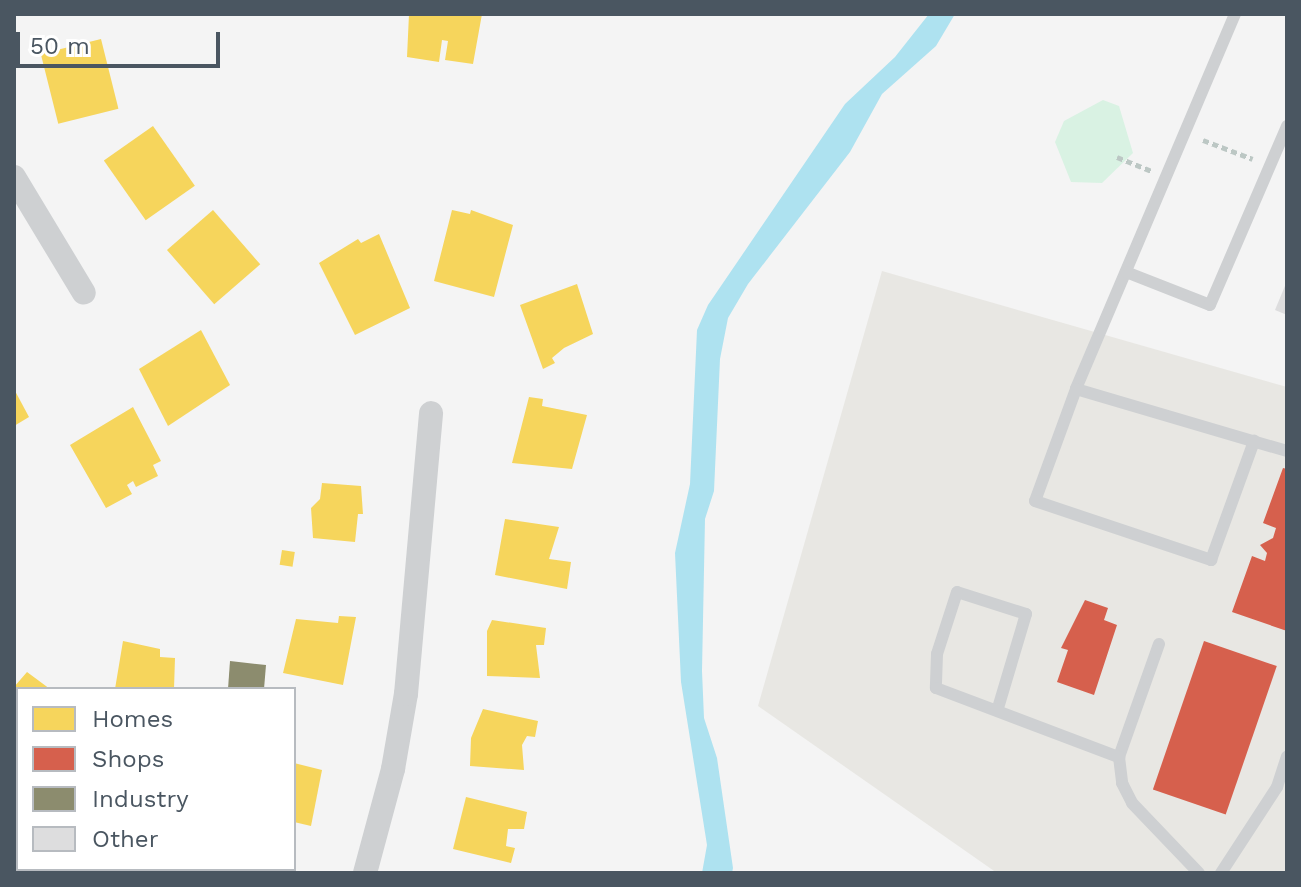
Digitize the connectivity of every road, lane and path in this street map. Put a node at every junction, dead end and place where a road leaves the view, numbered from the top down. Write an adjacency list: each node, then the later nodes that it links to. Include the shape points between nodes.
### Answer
1 (1235, 14): 3 (lane)
2 (1287, 126): 8 (lane, via 1210,305)
3 (1182, 139): 5 (path, via 1205,140); 7 (lane)
4 (1117, 157): 7 (path)
5 (1258, 161)
6 (14, 177): 9 (street)
7 (1166, 178): 8 (lane)
8 (1126, 272): 10 (lane)
9 (84, 293)
10 (1076, 389): 12 (lane); 12 (lane, via 1035,501 1211,560)
11 (431, 413): 19 (street, via 406,694 387,799)
12 (1254, 441): 13 (lane)
13 (1287, 451)
14 (1159, 644): 16 (lane)
15 (998, 708): 15 (lane, via 936,688 937,654 957,592 1026,614); 16 (lane)
16 (1119, 757): 20 (lane, via 1125,794)
17 (1287, 757): 18 (lane)
18 (1282, 789): 21 (lane)
19 (365, 873)
20 (1199, 873)
21 (1221, 873)

